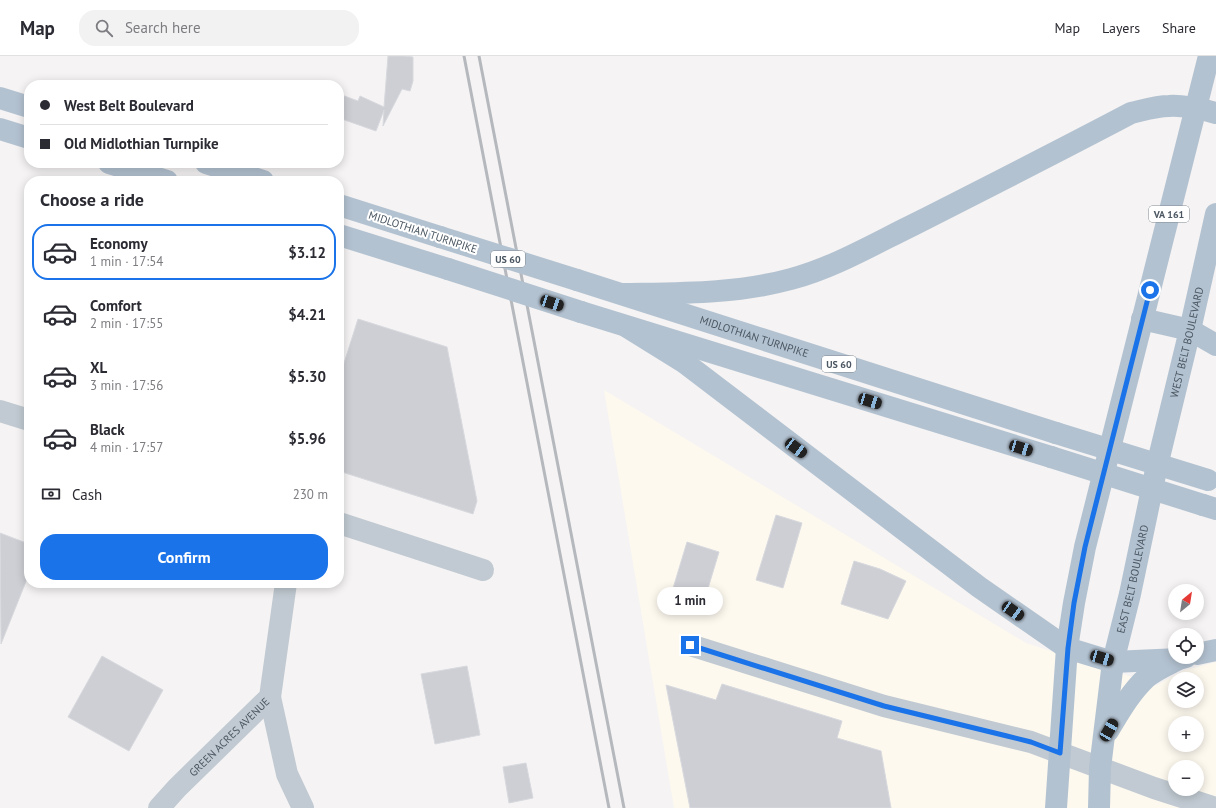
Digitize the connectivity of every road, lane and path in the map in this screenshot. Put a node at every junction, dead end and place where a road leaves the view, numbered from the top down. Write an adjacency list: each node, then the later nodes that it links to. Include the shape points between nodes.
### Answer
1 (1209, 56): 4 (main road, VA 161)
2 (0, 98): 3 (main road)
3 (24, 105)
4 (1206, 110): 14 (main road, via 1169,106 1131,114 842,260 792,279 718,292); 15 (main road, VA 161)
5 (0, 129): 6 (main road)
6 (24, 136)
7 (126, 168): 9 (main road)
8 (222, 168): 10 (main road)
9 (151, 176)
10 (247, 176)
11 (344, 207): 14 (main road, MIDLOTHIAN TURNPIKE / US 60, bridge)
12 (1216, 214): 17 (main road, WEST BELT BOULEVARD)
13 (344, 237): 16 (main road, US 60, bridge)
14 (622, 294): 22 (main road, MIDLOTHIAN TURNPIKE / US 60, bridge)
15 (1142, 319): 17 (main road); 28 (main road, VA 161, via 1085,547)
16 (627, 327): 23 (main road, US 60, bridge); 28 (main road, via 685,363 980,587)
17 (1190, 330): 18 (main road); 21 (main road, WEST BELT BOULEVARD)
18 (1216, 344)
19 (0, 411): 20 (street)
20 (24, 418)
21 (1156, 470): 32 (main road, EAST BELT BOULEVARD)
22 (1212, 481)
23 (1209, 507)
24 (344, 525): 25 (street)
25 (483, 570)
26 (285, 588): 34 (street, GREEN ACRES AVENUE)
27 (690, 645): 36 (street, via 884,706 1031,742)
28 (1068, 648): 32 (main road); 36 (main road, VA 161)
29 (1216, 650): 30 (main road)
30 (1204, 653)
31 (1168, 658): 32 (main road)
32 (1114, 662): 35 (main road, EAST BELT BOULEVARD)
33 (1173, 664): 35 (main road, via 1154,673 1138,686)
34 (270, 697): 38 (street, GREEN ACRES AVENUE); 39 (street, via 287,774)
35 (1103, 739): 37 (main road, EAST BELT BOULEVARD)
36 (1060, 753): 37 (street); 40 (main road, VA 161)
37 (1100, 768): 41 (main road, EAST BELT BOULEVARD); 42 (street)
38 (159, 808)
39 (303, 808)
40 (1056, 808)
41 (1099, 808)
42 (1216, 808)

